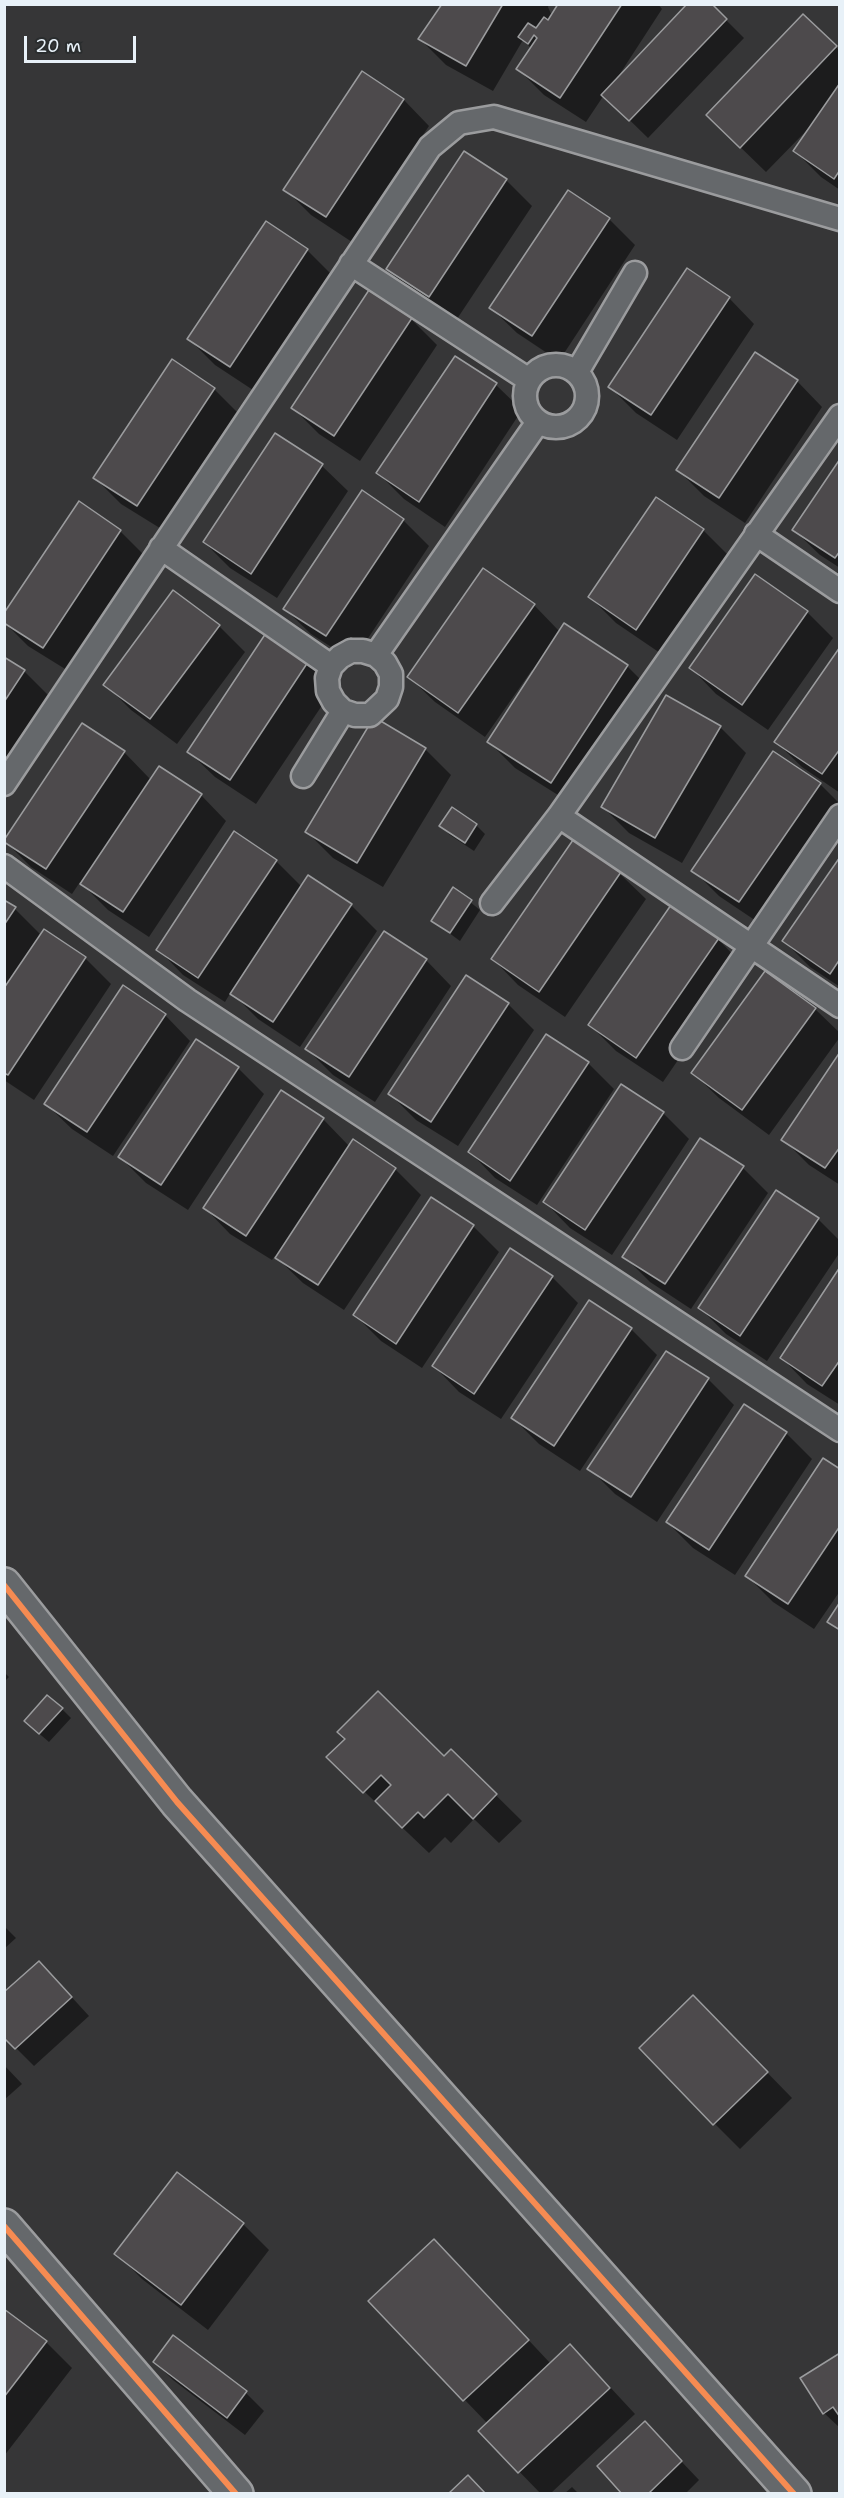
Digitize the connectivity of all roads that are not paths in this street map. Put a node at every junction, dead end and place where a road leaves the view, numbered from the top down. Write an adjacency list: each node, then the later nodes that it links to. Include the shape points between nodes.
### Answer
1 (840, 219): 2 (lane, via 494,117 459,123 430,147)
2 (351, 264): 5 (lane); 9 (lane)
3 (635, 273): 4 (lane)
4 (576, 372): 5 (lane, via 550,364); 7 (lane, via 585,383 585,409 564,426 550,427)
5 (528, 380): 7 (lane, via 524,395 528,410)
6 (840, 417): 8 (lane)
7 (538, 422): 11 (lane)
8 (756, 534): 10 (lane); 16 (lane)
9 (161, 548): 12 (lane); 15 (lane)
10 (840, 591)
11 (376, 655): 12 (lane, via 351,651); 13 (lane, via 391,674 387,699 370,715)
12 (331, 666): 13 (lane, via 328,691)
13 (343, 711): 14 (lane)
14 (303, 776)
15 (4, 784)
16 (559, 816): 19 (lane); 20 (lane)
17 (840, 816): 20 (lane)
18 (4, 866): 23 (lane, via 187,1000)
19 (492, 903)
20 (752, 946): 21 (lane); 22 (lane)
21 (840, 1006)
22 (682, 1048)
23 (840, 1430)
24 (4, 1585): 27 (street, via 177,1802)
25 (4, 2226): 26 (street)
26 (236, 2493)
27 (794, 2493)

